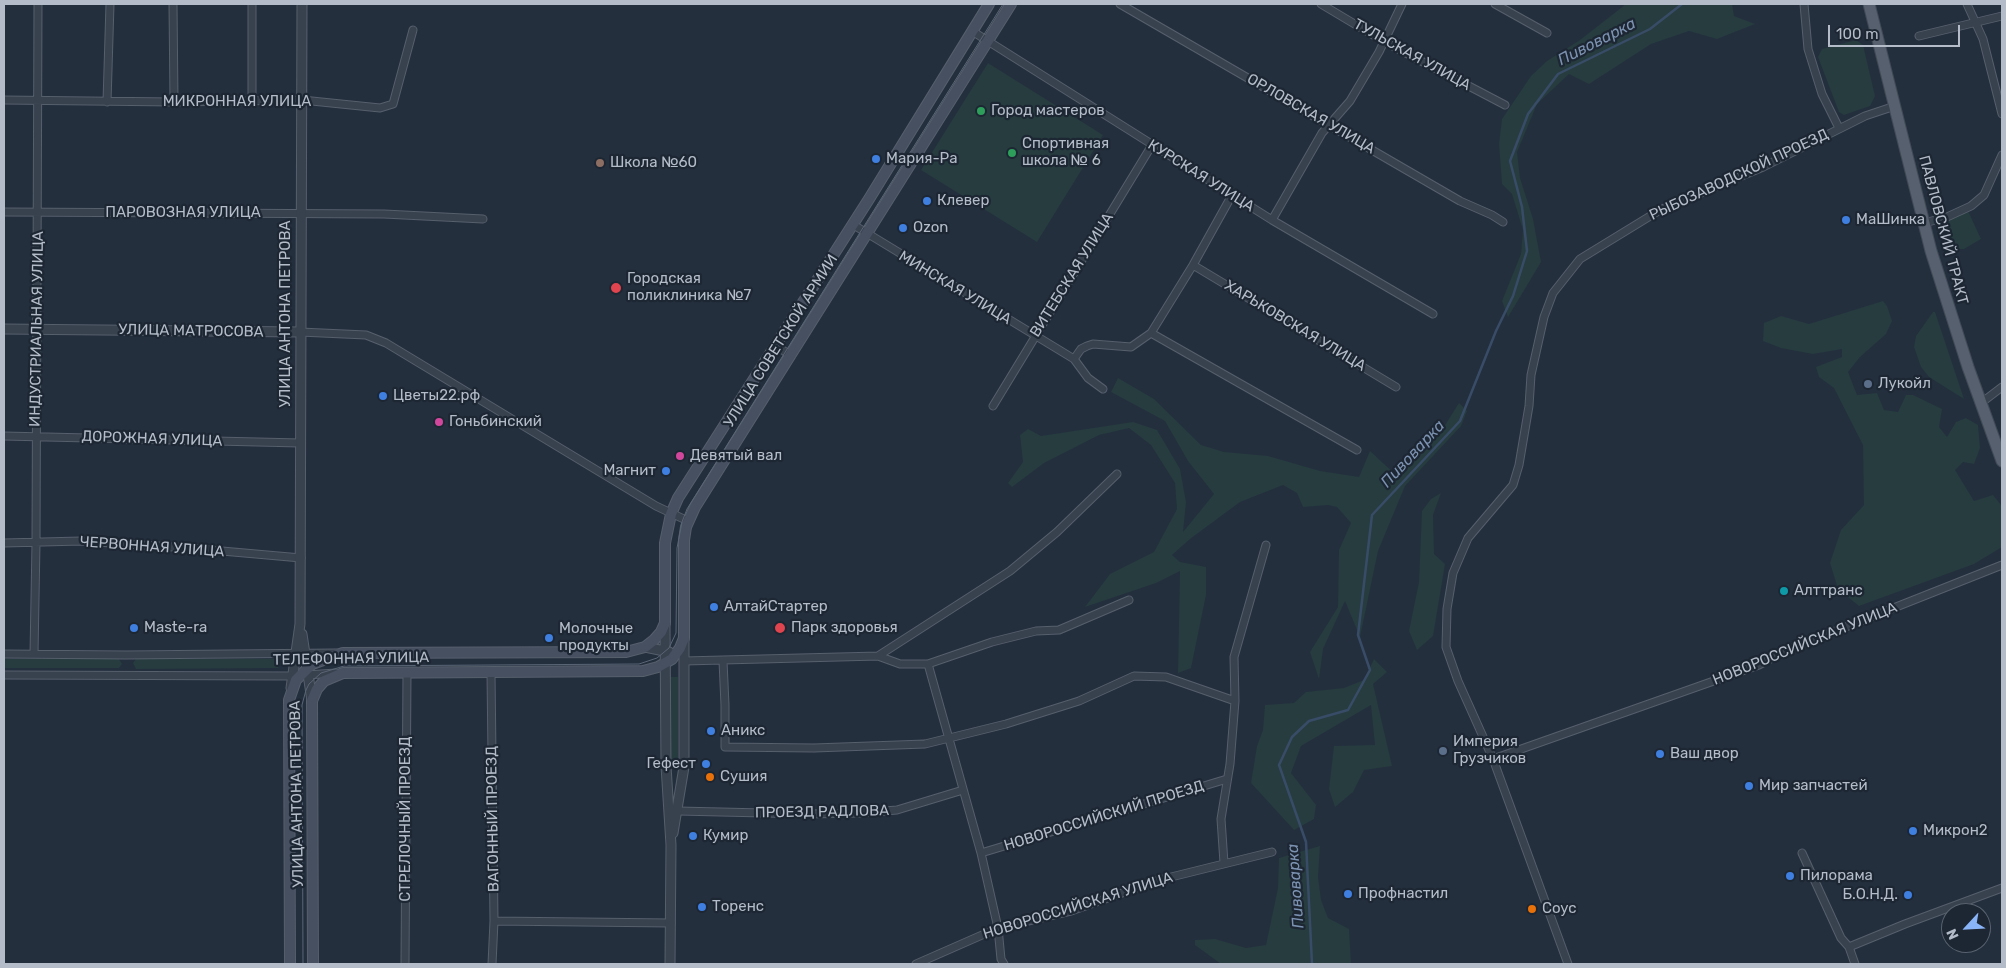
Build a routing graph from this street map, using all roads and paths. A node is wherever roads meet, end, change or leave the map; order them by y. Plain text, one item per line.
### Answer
1 (38, 4) edge
2 (110, 4) edge
3 (173, 4) edge
4 (252, 4) edge
5 (302, 4) edge
6 (989, 4) edge
7 (1011, 4) edge
8 (1120, 4) edge
9 (1321, 4) edge
10 (1402, 4) edge
11 (1495, 4) edge
12 (1804, 4) edge
13 (1869, 4) edge
14 (1967, 4) edge
15 (2002, 16) edge
16 (1977, 23) junction
17 (413, 30) dead end
18 (972, 31) junction
19 (1547, 33) dead end
20 (1919, 36) dead end
21 (988, 41) junction
22 (1383, 41) junction
23 (4, 100) edge
24 (36, 100) junction
25 (252, 100) junction
26 (302, 100) junction
27 (107, 102) junction
28 (174, 102) junction
29 (1505, 105) dead end
30 (1894, 106) junction
31 (2002, 114) edge
32 (1330, 125) junction
33 (1839, 128) junction
34 (1152, 145) junction
35 (2002, 155) edge
36 (1232, 195) junction
37 (4, 212) edge
38 (38, 212) junction
39 (301, 214) junction
40 (483, 219) dead end
41 (1272, 220) junction
42 (1503, 222) dead end
43 (852, 224) junction
44 (1924, 224) junction
45 (867, 234) junction
46 (1194, 265) junction
47 (1433, 314) dead end
48 (4, 329) edge
49 (36, 329) junction
50 (300, 332) junction
51 (1151, 334) junction
52 (1034, 336) junction
53 (775, 345) junction
54 (790, 355) junction
55 (1074, 359) junction
56 (2002, 387) edge
57 (1396, 388) dead end
58 (1104, 389) dead end
59 (1981, 403) junction
60 (993, 406) dead end
61 (4, 436) edge
62 (36, 436) junction
63 (300, 443) junction
64 (1357, 450) dead end
65 (2002, 461) edge
66 (1117, 474) dead end
67 (671, 514) junction
68 (688, 521) junction
69 (4, 543) edge
70 (36, 544) junction
71 (1266, 545) dead end
72 (301, 558) junction
73 (2002, 565) edge
74 (1129, 600) dead end
75 (665, 623) junction
76 (684, 638) joint
77 (645, 647) junction
78 (300, 653) junction
79 (343, 653) junction
80 (4, 654) edge
81 (34, 654) junction
82 (675, 655) junction
83 (878, 656) junction
84 (723, 661) junction
85 (665, 663) junction
86 (928, 664) junction
87 (302, 673) junction
88 (343, 673) junction
89 (407, 673) junction
90 (491, 673) junction
91 (4, 675) edge
92 (312, 701) junction
93 (1235, 701) junction
94 (950, 737) junction
95 (1493, 759) junction
96 (1227, 778) junction
97 (963, 790) junction
98 (678, 811) junction
99 (671, 846) junction
100 (1272, 852) dead end
101 (981, 853) junction
102 (1802, 853) dead end
103 (1224, 863) junction
104 (2002, 888) edge
105 (494, 921) junction
106 (671, 923) junction
107 (998, 928) junction
108 (1849, 947) junction
109 (290, 964) edge
110 (313, 964) edge
111 (405, 964) edge
112 (492, 964) edge
113 (670, 964) edge
114 (916, 964) edge
115 (1004, 964) edge
116 (1568, 964) edge
117 (1855, 964) edge

1 - 24 street, ИНДУСТРИАЛЬНАЯ УЛИЦА
2 - 27 street
3 - 28 street
4 - 25 street
5 - 26 street, УЛИЦА АНТОНА ПЕТРОВА
6 - 18 main road, УЛИЦА СОВЕТСКОЙ АРМИИ
7 - 21 main road, УЛИЦА СОВЕТСКОЙ АРМИИ
8 - 32 street, ОРЛОВСКАЯ УЛИЦА
9 - 22 street, ТУЛЬСКАЯ УЛИЦА
10 - 22 street
11 - 19 street
12 - 33 street, РЫБОЗАВОДСКОЙ ПРОЕЗД
13 - 30 main road, ПАВЛОВСКИЙ ТРАКТ
14 - 16 street
15 - 16 street
16 - 20 street
16 - 31 street
17 - 26 street, МИКРОННАЯ УЛИЦА
18 - 21 street, КУРСКАЯ УЛИЦА
18 - 43 main road, УЛИЦА СОВЕТСКОЙ АРМИИ
21 - 34 street, КУРСКАЯ УЛИЦА
21 - 45 main road, УЛИЦА СОВЕТСКОЙ АРМИИ
22 - 29 street, ТУЛЬСКАЯ УЛИЦА
22 - 32 street
23 - 24 street, МИКРОННАЯ УЛИЦА
24 - 27 street, МИКРОННАЯ УЛИЦА
24 - 38 street, ИНДУСТРИАЛЬНАЯ УЛИЦА
25 - 26 street, МИКРОННАЯ УЛИЦА
25 - 28 street, МИКРОННАЯ УЛИЦА
26 - 39 street, УЛИЦА АНТОНА ПЕТРОВА
27 - 28 street, МИКРОННАЯ УЛИЦА
30 - 33 street, РЫБОЗАВОДСКОЙ ПРОЕЗД
30 - 44 main road, ПАВЛОВСКИЙ ТРАКТ
32 - 41 street
32 - 42 street, ОРЛОВСКАЯ УЛИЦА
33 - 95 street, РЫБОЗАВОДСКОЙ ПРОЕЗД
34 - 36 street, КУРСКАЯ УЛИЦА
34 - 52 street, ВИТЕБСКАЯ УЛИЦА
35 - 44 street
36 - 41 street, КУРСКАЯ УЛИЦА
36 - 46 street
37 - 38 street, ПАРОВОЗНАЯ УЛИЦА
38 - 39 street, ПАРОВОЗНАЯ УЛИЦА
38 - 49 street, ИНДУСТРИАЛЬНАЯ УЛИЦА
39 - 40 street, ПАРОВОЗНАЯ УЛИЦА
39 - 50 street, УЛИЦА АНТОНА ПЕТРОВА
41 - 47 street, КУРСКАЯ УЛИЦА
43 - 45 street, МИНСКАЯ УЛИЦА
43 - 53 main road, УЛИЦА СОВЕТСКОЙ АРМИИ
44 - 59 main road, ПАВЛОВСКИЙ ТРАКТ
45 - 52 street, МИНСКАЯ УЛИЦА
45 - 54 main road, УЛИЦА СОВЕТСКОЙ АРМИИ
46 - 51 street
46 - 57 street, ХАРЬКОВСКАЯ УЛИЦА
48 - 49 street, УЛИЦА МАТРОСОВА
49 - 50 street, УЛИЦА МАТРОСОВА
49 - 62 street, ИНДУСТРИАЛЬНАЯ УЛИЦА
50 - 63 street, УЛИЦА АНТОНА ПЕТРОВА
50 - 67 street, УЛИЦА МАТРОСОВА
51 - 55 street
51 - 64 street
52 - 55 street, МИНСКАЯ УЛИЦА
52 - 60 street, ВИТЕБСКАЯ УЛИЦА
53 - 54 street
53 - 67 main road, УЛИЦА СОВЕТСКОЙ АРМИИ
54 - 68 main road, УЛИЦА СОВЕТСКОЙ АРМИИ
55 - 58 street, МИНСКАЯ УЛИЦА
56 - 59 street
59 - 65 main road, ПАВЛОВСКИЙ ТРАКТ
61 - 62 street, ДОРОЖНАЯ УЛИЦА
62 - 63 street, ДОРОЖНАЯ УЛИЦА
62 - 70 street, ИНДУСТРИАЛЬНАЯ УЛИЦА
63 - 72 street, УЛИЦА АНТОНА ПЕТРОВА
66 - 83 street
67 - 68 street, УЛИЦА МАТРОСОВА
67 - 75 main road, УЛИЦА СОВЕТСКОЙ АРМИИ
68 - 76 main road, УЛИЦА СОВЕТСКОЙ АРМИИ
69 - 70 street, ЧЕРВОННАЯ УЛИЦА
70 - 72 street, ЧЕРВОННАЯ УЛИЦА
70 - 81 street, ИНДУСТРИАЛЬНАЯ УЛИЦА
71 - 93 street, НОВОРОССИЙСКИЙ ПРОЕЗД
72 - 78 street, УЛИЦА АНТОНА ПЕТРОВА
73 - 95 street, НОВОРОССИЙСКАЯ УЛИЦА
74 - 86 street
75 - 77 main road
75 - 82 street, УЛИЦА СОВЕТСКОЙ АРМИИ
76 - 82 main road, ТЕЛЕФОННАЯ УЛИЦА
77 - 79 main road, ТЕЛЕФОННАЯ УЛИЦА
77 - 82 street
78 - 79 street, ТЕЛЕФОННАЯ УЛИЦА
78 - 81 street, ТЕЛЕФОННАЯ УЛИЦА
78 - 87 street, УЛИЦА АНТОНА ПЕТРОВА
78 - 87 street, УЛИЦА АНТОНА ПЕТРОВА
79 - 87 main road
80 - 81 street, ТЕЛЕФОННАЯ УЛИЦА
82 - 84 street
82 - 85 main road, ТЕЛЕФОННАЯ УЛИЦА
82 - 98 street, УЛИЦА СОВЕТСКОЙ АРМИИ
83 - 84 street
83 - 86 street
84 - 94 street
85 - 90 main road, ТЕЛЕФОННАЯ УЛИЦА
85 - 99 street, УЛИЦА СОВЕТСКОЙ АРМИИ
86 - 94 street
87 - 88 street, ТЕЛЕФОННАЯ УЛИЦА
87 - 91 street, ТЕЛЕФОННАЯ УЛИЦА
87 - 92 street, УЛИЦА АНТОНА ПЕТРОВА
87 - 109 main road, УЛИЦА АНТОНА ПЕТРОВА
88 - 89 main road, ТЕЛЕФОННАЯ УЛИЦА
88 - 92 main road
89 - 90 main road, ТЕЛЕФОННАЯ УЛИЦА
89 - 111 street, СТРЕЛОЧНЫЙ ПРОЕЗД
90 - 105 street, ВАГОННЫЙ ПРОЕЗД
92 - 110 main road, УЛИЦА АНТОНА ПЕТРОВА
93 - 94 street
93 - 96 street, НОВОРОССИЙСКИЙ ПРОЕЗД
94 - 97 street
95 - 116 street, РЫБОЗАВОДСКОЙ ПРОЕЗД
96 - 101 street, НОВОРОССИЙСКИЙ ПРОЕЗД
96 - 103 street, НОВОРОССИЙСКИЙ ПРОЕЗД
97 - 98 street, ПРОЕЗД РАДЛОВА
97 - 101 street
98 - 99 street, УЛИЦА СОВЕТСКОЙ АРМИИ
99 - 106 street, УЛИЦА СОВЕТСКОЙ АРМИИ
100 - 103 street, НОВОРОССИЙСКАЯ УЛИЦА
101 - 107 street
102 - 108 street
103 - 107 street, НОВОРОССИЙСКАЯ УЛИЦА
104 - 108 street
105 - 106 street
105 - 112 street, ВАГОННЫЙ ПРОЕЗД
106 - 113 street, УЛИЦА СОВЕТСКОЙ АРМИИ
107 - 114 street, НОВОРОССИЙСКАЯ УЛИЦА
107 - 115 street
108 - 117 street

